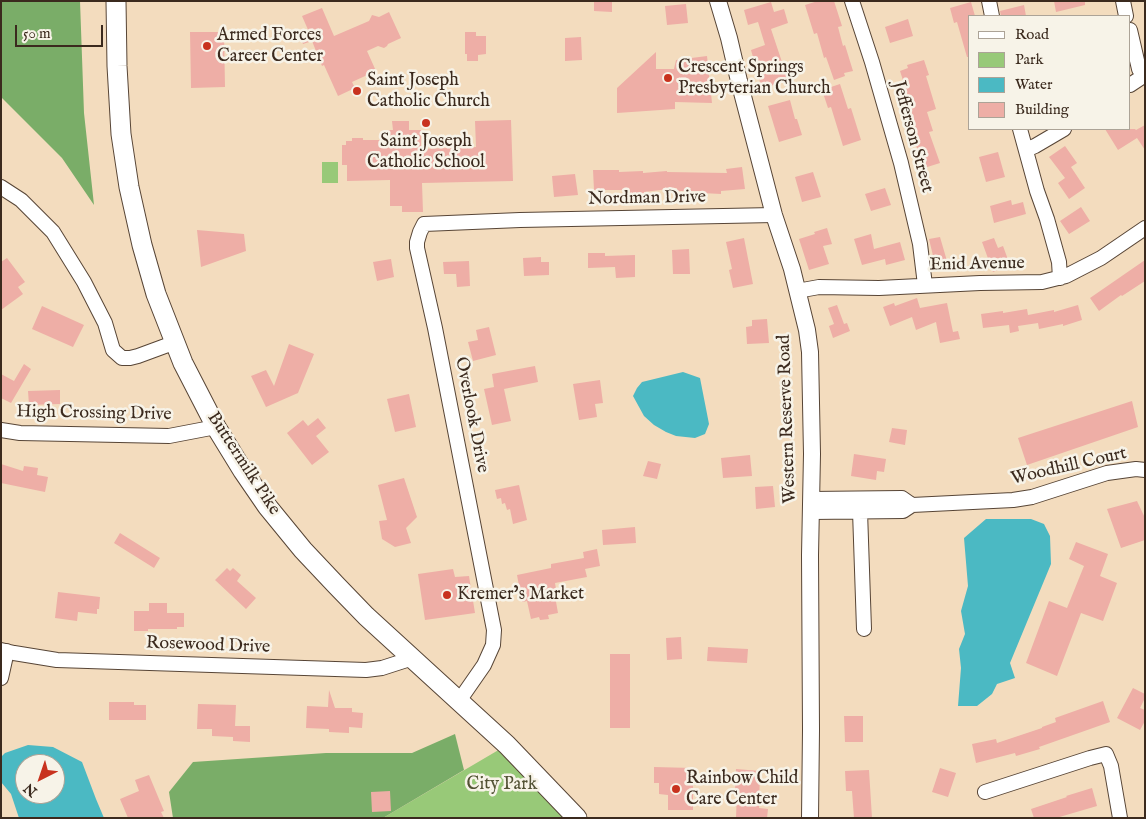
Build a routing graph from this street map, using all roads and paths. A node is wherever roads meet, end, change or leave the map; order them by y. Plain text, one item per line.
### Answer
1 (116, 1) edge
2 (718, 1) edge
3 (852, 1) edge
4 (989, 1) edge
5 (1123, 1) edge
6 (992, 15) edge
7 (1126, 15) edge
8 (1131, 34) edge
9 (1144, 76) edge
10 (1131, 84) edge
11 (1020, 130) edge
12 (1062, 130) edge
13 (1026, 150) junction
14 (1, 187) edge
15 (774, 215) junction
16 (520, 220) joint
17 (1145, 228) edge
18 (1060, 278) junction
19 (925, 285) junction
20 (797, 291) junction
21 (176, 342) junction
22 (216, 427) junction
23 (1, 430) edge
24 (1145, 470) edge
25 (811, 505) junction
26 (912, 505) junction
27 (860, 511) junction
28 (864, 629) dead end
29 (4, 650) edge
30 (413, 658) junction
31 (1, 678) edge
32 (459, 701) junction
33 (985, 792) dead end
34 (576, 818) edge
35 (810, 818) edge
36 (1120, 818) edge

1 - 21 main road, Buttermilk Pike
2 - 15 street, Western Reserve Road
3 - 19 street, Jefferson Street
4 - 6 street
5 - 7 street
8 - 9 street
9 - 10 street
11 - 13 street
12 - 13 street
13 - 18 street
14 - 21 street
15 - 16 street, Nordman Drive
15 - 20 street, Western Reserve Road
16 - 32 street, Overlook Drive
17 - 18 street, Enid Avenue
18 - 19 street, Enid Avenue
19 - 20 street, Enid Avenue
20 - 25 street, Western Reserve Road
21 - 22 main road, Buttermilk Pike
22 - 23 street, High Crossing Drive
22 - 30 main road, Buttermilk Pike
24 - 26 street, Woodhill Court
25 - 26 street, Woodhill Court
25 - 27 street, Woodhill Court
25 - 35 street, Western Reserve Road
26 - 27 street, Woodhill Court
27 - 28 street
29 - 30 street, Rosewood Drive
29 - 31 street
30 - 32 main road, Buttermilk Pike
32 - 34 main road, Buttermilk Pike
33 - 36 street

